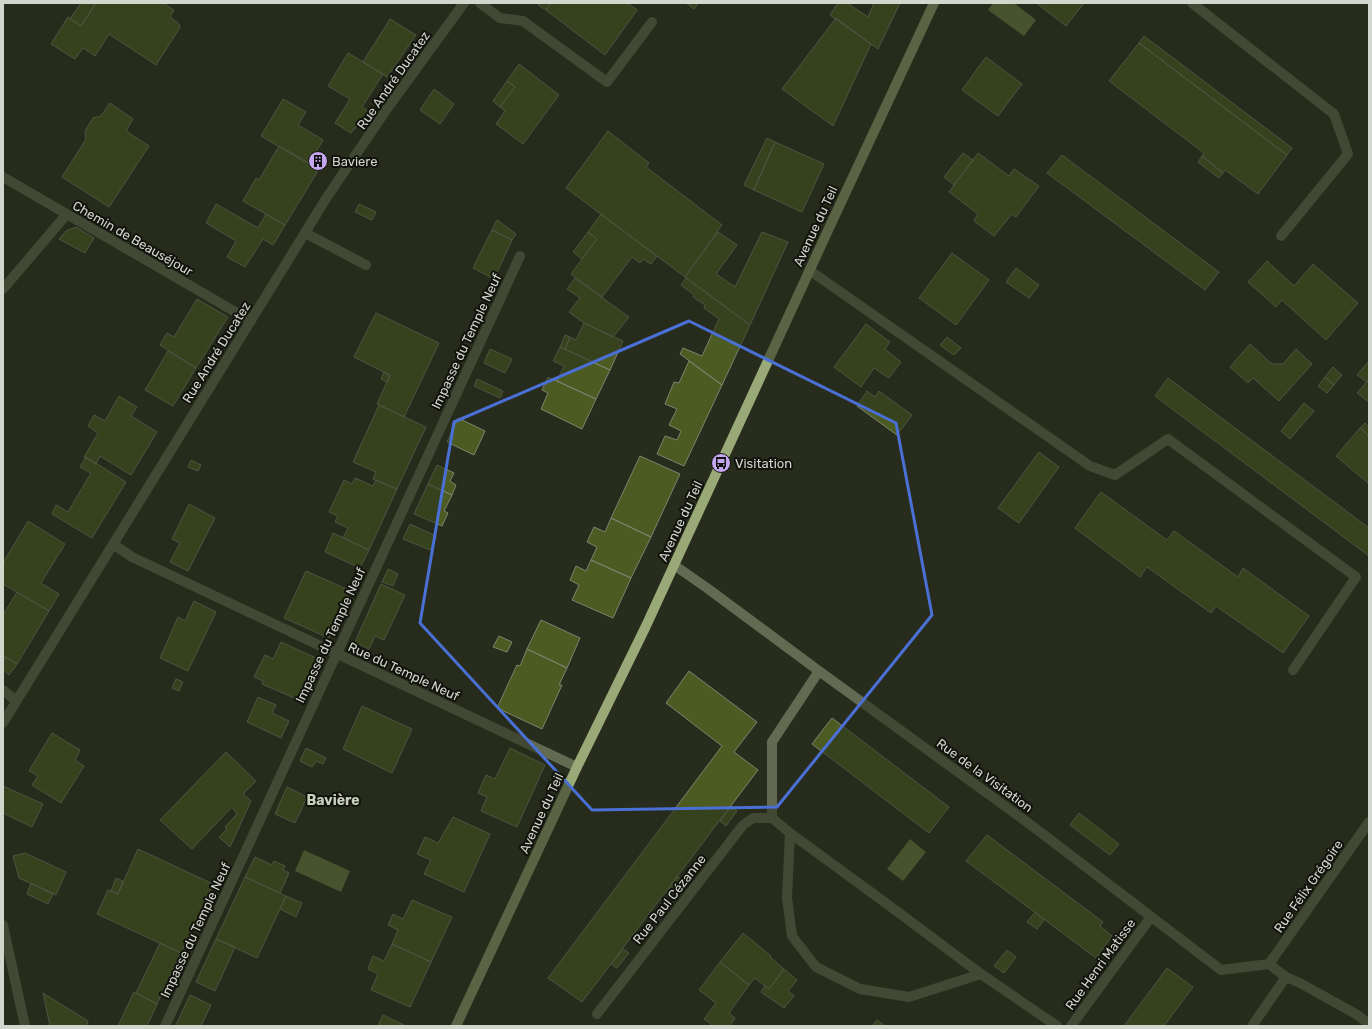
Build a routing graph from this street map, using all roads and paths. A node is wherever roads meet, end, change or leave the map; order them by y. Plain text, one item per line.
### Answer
1 (464, 3) edge
2 (480, 3) edge
3 (934, 3) edge
4 (1192, 3) edge
5 (652, 22) dead end
6 (3, 177) edge
7 (66, 215) junction
8 (305, 233) junction
9 (1281, 236) dead end
10 (520, 256) dead end
11 (366, 265) dead end
12 (809, 270) junction
13 (3, 290) edge
14 (251, 320) junction
15 (113, 544) junction
16 (674, 565) junction
17 (336, 653) junction
18 (1293, 670) dead end
19 (819, 671) junction
20 (3, 690) edge
21 (16, 701) junction
22 (3, 723) edge
23 (577, 767) junction
24 (772, 818) junction
25 (1369, 822) edge
26 (790, 833) junction
27 (1151, 917) junction
28 (3, 925) edge
29 (1269, 964) junction
30 (980, 974) junction
31 (1286, 977) junction
32 (597, 1014) dead end
33 (1369, 1024) edge
34 (25, 1026) edge
35 (165, 1026) edge
36 (456, 1026) edge
37 (1057, 1026) edge
38 (1071, 1026) edge
39 (1252, 1026) edge

1 - 8 street, Rue André Ducatez
2 - 5 street
3 - 12 main road, Avenue du Teil
4 - 9 street
6 - 7 street, Chemin de Beauséjour
7 - 13 street
7 - 14 street, Chemin de Beauséjour
8 - 11 street
8 - 14 street, Rue André Ducatez
10 - 17 street, Impasse du Temple Neuf
12 - 16 main road, Avenue du Teil
12 - 18 street
14 - 15 street, Rue André Ducatez
15 - 17 street, Rue du Temple Neuf
15 - 21 street, Rue André Ducatez
16 - 19 street, Rue de la Visitation
16 - 23 main road, Avenue du Teil
17 - 23 street, Rue du Temple Neuf
17 - 35 street, Impasse du Temple Neuf
19 - 24 street
19 - 27 street, Rue de la Visitation
20 - 21 street
21 - 22 street, Rue André Ducatez
23 - 36 main road, Avenue du Teil
24 - 26 street
24 - 32 street, Rue Paul Cézanne
25 - 29 street, Rue Félix Grégoire
26 - 30 street
26 - 30 street
27 - 29 street, Rue de la Visitation
27 - 38 street, Rue Henri Matisse
28 - 34 street
29 - 31 street
30 - 37 street
31 - 33 street
31 - 39 street

